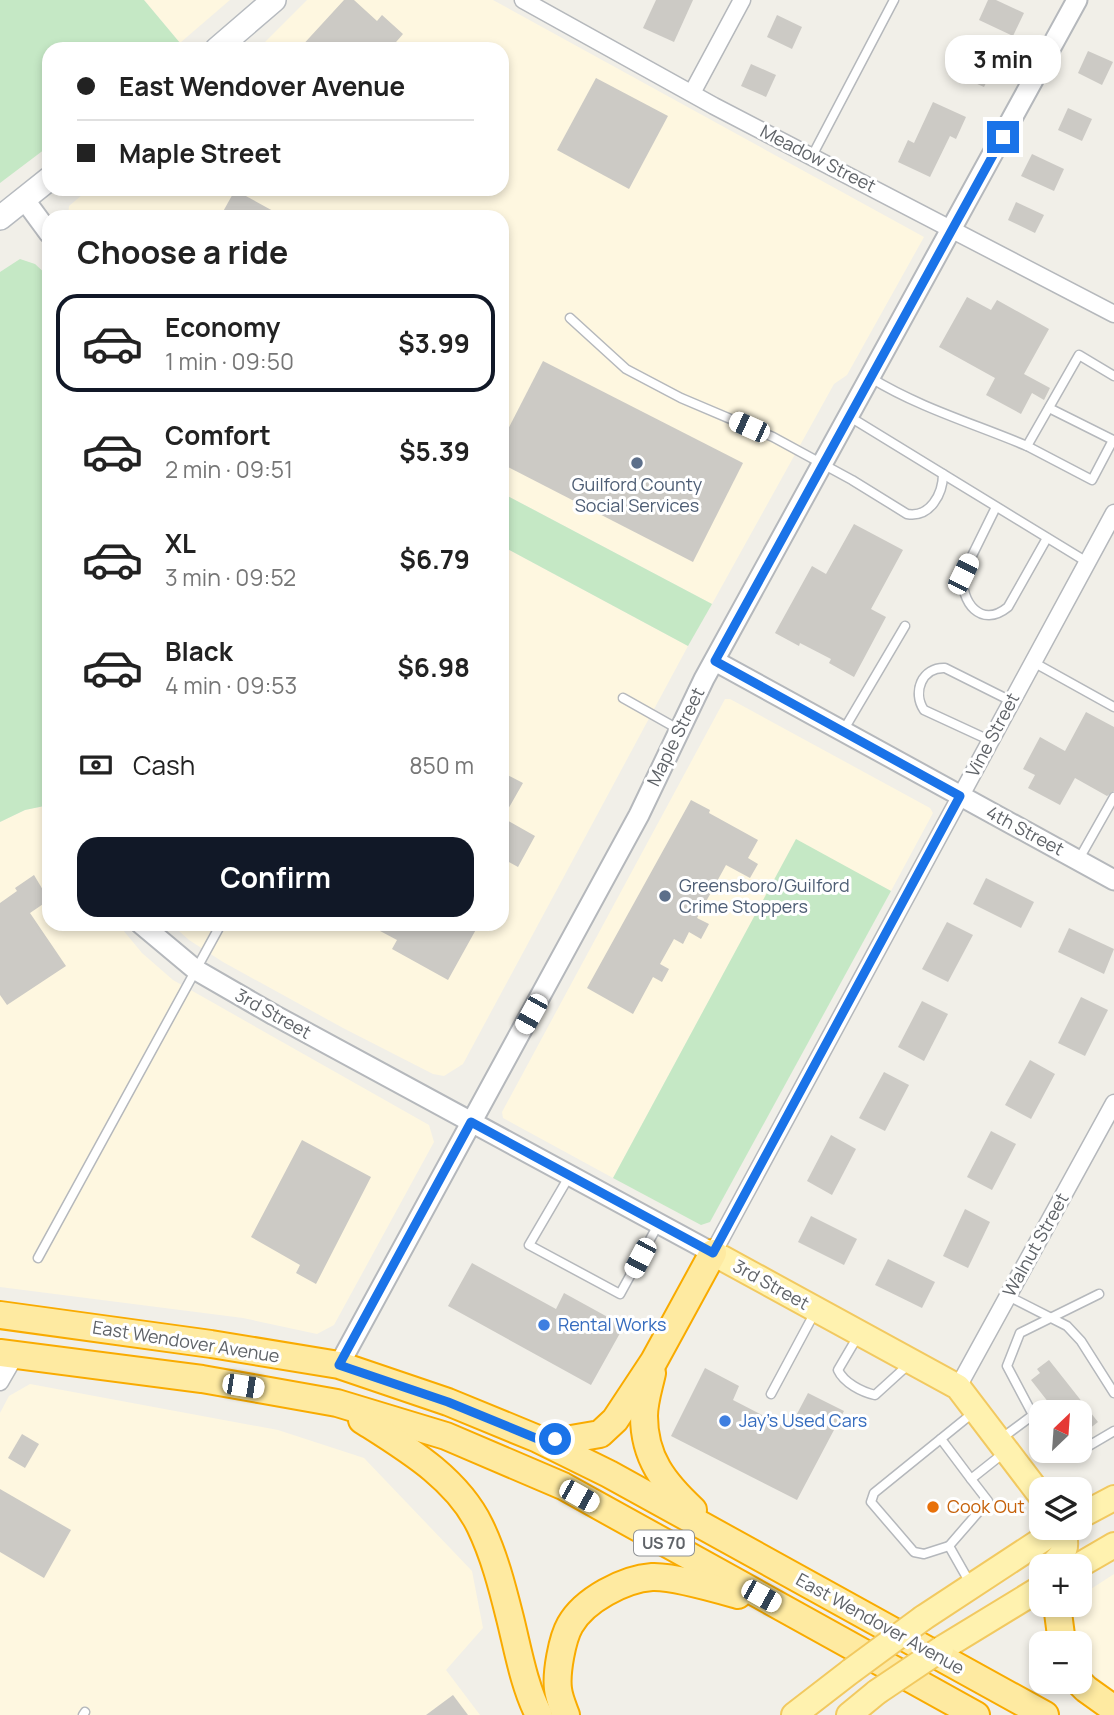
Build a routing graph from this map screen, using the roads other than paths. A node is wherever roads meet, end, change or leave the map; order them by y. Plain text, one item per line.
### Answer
1 (274, 0) edge
2 (523, 0) edge
3 (742, 0) edge
4 (894, 0) edge
5 (1077, 0) edge
6 (225, 42) edge
7 (692, 93) junction
8 (812, 156) junction
9 (42, 185) edge
10 (24, 199) junction
11 (0, 218) edge
12 (42, 223) edge
13 (953, 229) junction
14 (1114, 314) edge
15 (570, 318) dead end
16 (1114, 376) edge
17 (870, 377) junction
18 (1049, 408) junction
19 (849, 416) junction
20 (1027, 446) junction
21 (822, 466) junction
22 (943, 474) junction
23 (996, 507) junction
24 (1114, 513) edge
25 (1047, 538) junction
26 (1087, 562) junction
27 (905, 626) dead end
28 (715, 661) junction
29 (1032, 662) junction
30 (623, 698) dead end
31 (1011, 701) junction
32 (1114, 707) edge
33 (680, 730) junction
34 (843, 732) junction
35 (989, 740) junction
36 (960, 796) junction
37 (1114, 797) edge
38 (1078, 860) junction
39 (1114, 880) edge
40 (149, 931) edge
41 (217, 931) edge
42 (196, 970) junction
43 (1114, 1103) edge
44 (471, 1122) junction
45 (570, 1175) junction
46 (659, 1224) junction
47 (713, 1253) junction
48 (38, 1258) dead end
49 (1099, 1294) dead end
50 (1008, 1296) junction
51 (817, 1310) junction
52 (0, 1315) edge
53 (1049, 1318) junction
54 (860, 1334) junction
55 (8, 1354) edge
56 (654, 1361) junction
57 (912, 1361) junction
58 (339, 1365) junction
59 (0, 1382) edge
60 (958, 1387) junction
61 (264, 1390) junction
62 (1114, 1393) edge
63 (771, 1394) dead end
64 (337, 1403) junction
65 (1029, 1407) edge
66 (976, 1410) junction
67 (1029, 1419) edge
68 (1114, 1431) edge
69 (538, 1439) junction
70 (941, 1439) junction
71 (1092, 1444) edge
72 (1003, 1445) junction
73 (971, 1479) junction
74 (1029, 1480) edge
75 (1114, 1498) edge
76 (1092, 1510) edge
77 (716, 1534) junction
78 (1043, 1540) edge
79 (1114, 1545) edge
80 (949, 1546) junction
81 (1092, 1558) edge
82 (972, 1586) junction
83 (1029, 1589) edge
84 (1029, 1595) edge
85 (1016, 1603) junction
86 (784, 1609) junction
87 (1092, 1693) edge
88 (1114, 1709) edge
89 (539, 1715) edge
90 (566, 1715) edge
91 (794, 1715) edge
92 (849, 1715) edge
93 (976, 1715) edge
94 (1045, 1715) edge

1 - 6 main road
2 - 7 street, Meadow Street
3 - 7 street
4 - 8 lane
5 - 13 street, Maple Street
7 - 8 street, Meadow Street
8 - 13 street, Meadow Street
9 - 10 main road
10 - 11 main road
10 - 12 street
13 - 14 street, Meadow Street
13 - 17 street, Maple Street
15 - 21 lane
16 - 18 lane
17 - 19 street, Maple Street
17 - 20 lane
18 - 20 lane
18 - 20 lane
19 - 21 street, Maple Street
19 - 22 lane
21 - 22 lane
21 - 28 street, Maple Street
22 - 23 lane
23 - 25 lane
23 - 25 lane
24 - 26 street, Vine Street
25 - 26 lane
26 - 29 street, Vine Street
27 - 34 lane
28 - 33 street, Maple Street
28 - 34 street, 4th Street
29 - 31 street, Vine Street
29 - 32 lane
30 - 33 lane
31 - 35 street, Vine Street
31 - 35 lane
33 - 44 street, Maple Street
34 - 36 street, 4th Street
35 - 36 street, Vine Street
36 - 38 street, 4th Street
36 - 47 street, Vine Street
37 - 38 lane
38 - 39 street, 4th Street
40 - 42 street, 3rd Street
41 - 42 lane
42 - 44 street, 3rd Street
42 - 48 lane
43 - 50 street, Walnut Street
44 - 45 street, 3rd Street
44 - 58 street, Maple Street
45 - 46 street, 3rd Street
45 - 46 lane
46 - 47 street, 3rd Street
47 - 51 main road, 3rd Street
47 - 56 highway
49 - 53 lane
50 - 53 lane
50 - 60 street, Walnut Street
51 - 54 main road, 3rd Street
51 - 63 lane
52 - 58 highway, East Wendover Avenue / US 70
53 - 62 lane
53 - 65 lane
54 - 57 main road, 3rd Street
54 - 57 lane
55 - 59 street
55 - 61 highway, East Wendover Avenue / US 70
56 - 69 highway
56 - 77 highway
57 - 60 main road, 3rd Street
58 - 61 highway
58 - 69 highway, East Wendover Avenue / US 70
60 - 66 main road, 3rd Street
61 - 64 highway, East Wendover Avenue / US 70
64 - 86 highway, East Wendover Avenue / US 70
64 - 89 highway
66 - 70 lane
66 - 72 main road, 3rd Street
67 - 72 lane
68 - 71 lane
69 - 77 highway, East Wendover Avenue / US 70
70 - 73 lane
70 - 80 lane
72 - 73 lane
72 - 74 main road, 3rd Street
73 - 80 lane
75 - 76 main road
77 - 94 highway, East Wendover Avenue / US 70
78 - 82 main road
79 - 81 main road
80 - 82 lane
82 - 91 main road, bridge
83 - 85 main road
84 - 85 main road
85 - 92 main road, bridge
86 - 90 highway
86 - 93 highway, East Wendover Avenue / US 70
87 - 88 highway

